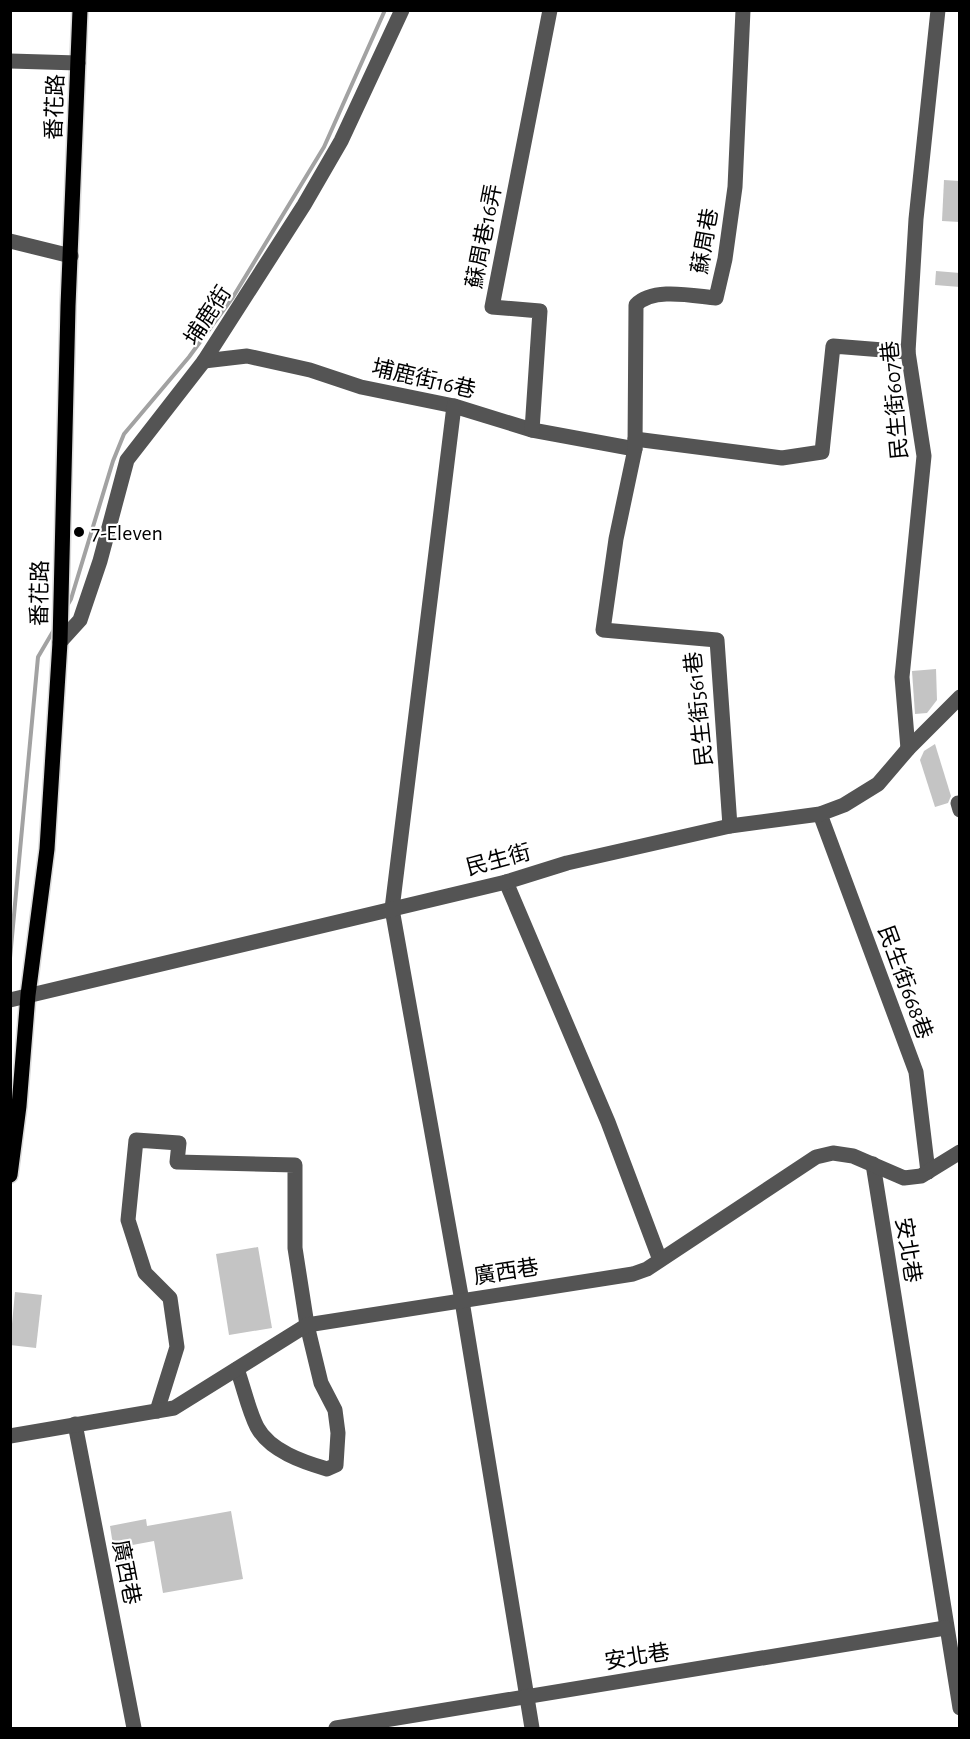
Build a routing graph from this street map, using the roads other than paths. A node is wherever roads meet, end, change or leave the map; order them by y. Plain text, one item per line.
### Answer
1 (80, 10) edge
2 (402, 10) edge
3 (550, 10) edge
4 (743, 10) edge
5 (939, 10) edge
6 (10, 62) edge
7 (78, 63) junction
8 (10, 241) edge
9 (71, 256) junction
10 (908, 352) junction
11 (204, 362) junction
12 (454, 406) junction
13 (532, 430) junction
14 (635, 444) junction
15 (60, 642) junction
16 (959, 701) edge
17 (908, 749) junction
18 (960, 803) edge
19 (960, 810) edge
20 (820, 814) junction
21 (730, 826) junction
22 (506, 882) junction
23 (392, 909) junction
24 (28, 995) junction
25 (10, 1000) edge
26 (960, 1152) edge
27 (873, 1164) junction
28 (928, 1172) junction
29 (10, 1175) edge
30 (660, 1260) junction
31 (462, 1301) junction
32 (307, 1325) junction
33 (237, 1369) junction
34 (157, 1411) junction
35 (75, 1424) junction
36 (10, 1436) edge
37 (945, 1628) junction
38 (526, 1697) junction
39 (959, 1701) edge
40 (134, 1728) edge
41 (336, 1728) edge
42 (532, 1728) edge

1 - 7 main road, 番花路
2 - 11 street, 埔鹿街
3 - 13 street, 蘇周巷16弄
4 - 14 street, 蘇周巷
5 - 10 street, 民生街607巷
6 - 7 street
7 - 9 main road, 番花路
8 - 9 street
9 - 15 main road, 番花路
10 - 14 street, 埔鹿街16巷
10 - 17 street, 民生街607巷
11 - 12 street, 埔鹿街16巷
11 - 15 street, 埔鹿街
12 - 13 street, 埔鹿街16巷
12 - 23 street
13 - 14 street, 埔鹿街16巷
14 - 21 street, 民生街561巷
15 - 24 main road, 番花路
16 - 17 street, 民生街
17 - 20 street, 民生街
18 - 19 street
20 - 21 street, 民生街
20 - 28 street, 民生街668巷
21 - 22 street, 民生街
22 - 23 street, 民生街
22 - 30 street
23 - 24 street, 民生街
23 - 31 street
24 - 25 street, 民生街
24 - 29 main road, 番花路
26 - 28 street
27 - 28 street, 廣西巷
27 - 30 street, 廣西巷
27 - 37 street, 安北巷
30 - 31 street, 廣西巷
31 - 32 street, 廣西巷
31 - 38 street
32 - 33 street, 廣西巷
32 - 33 street
32 - 34 street
33 - 34 street, 廣西巷
34 - 35 street, 廣西巷
35 - 36 street, 廣西巷
35 - 40 street, 廣西巷
37 - 38 street, 安北巷
37 - 39 street, 安北巷
38 - 41 street, 安北巷
38 - 42 street

